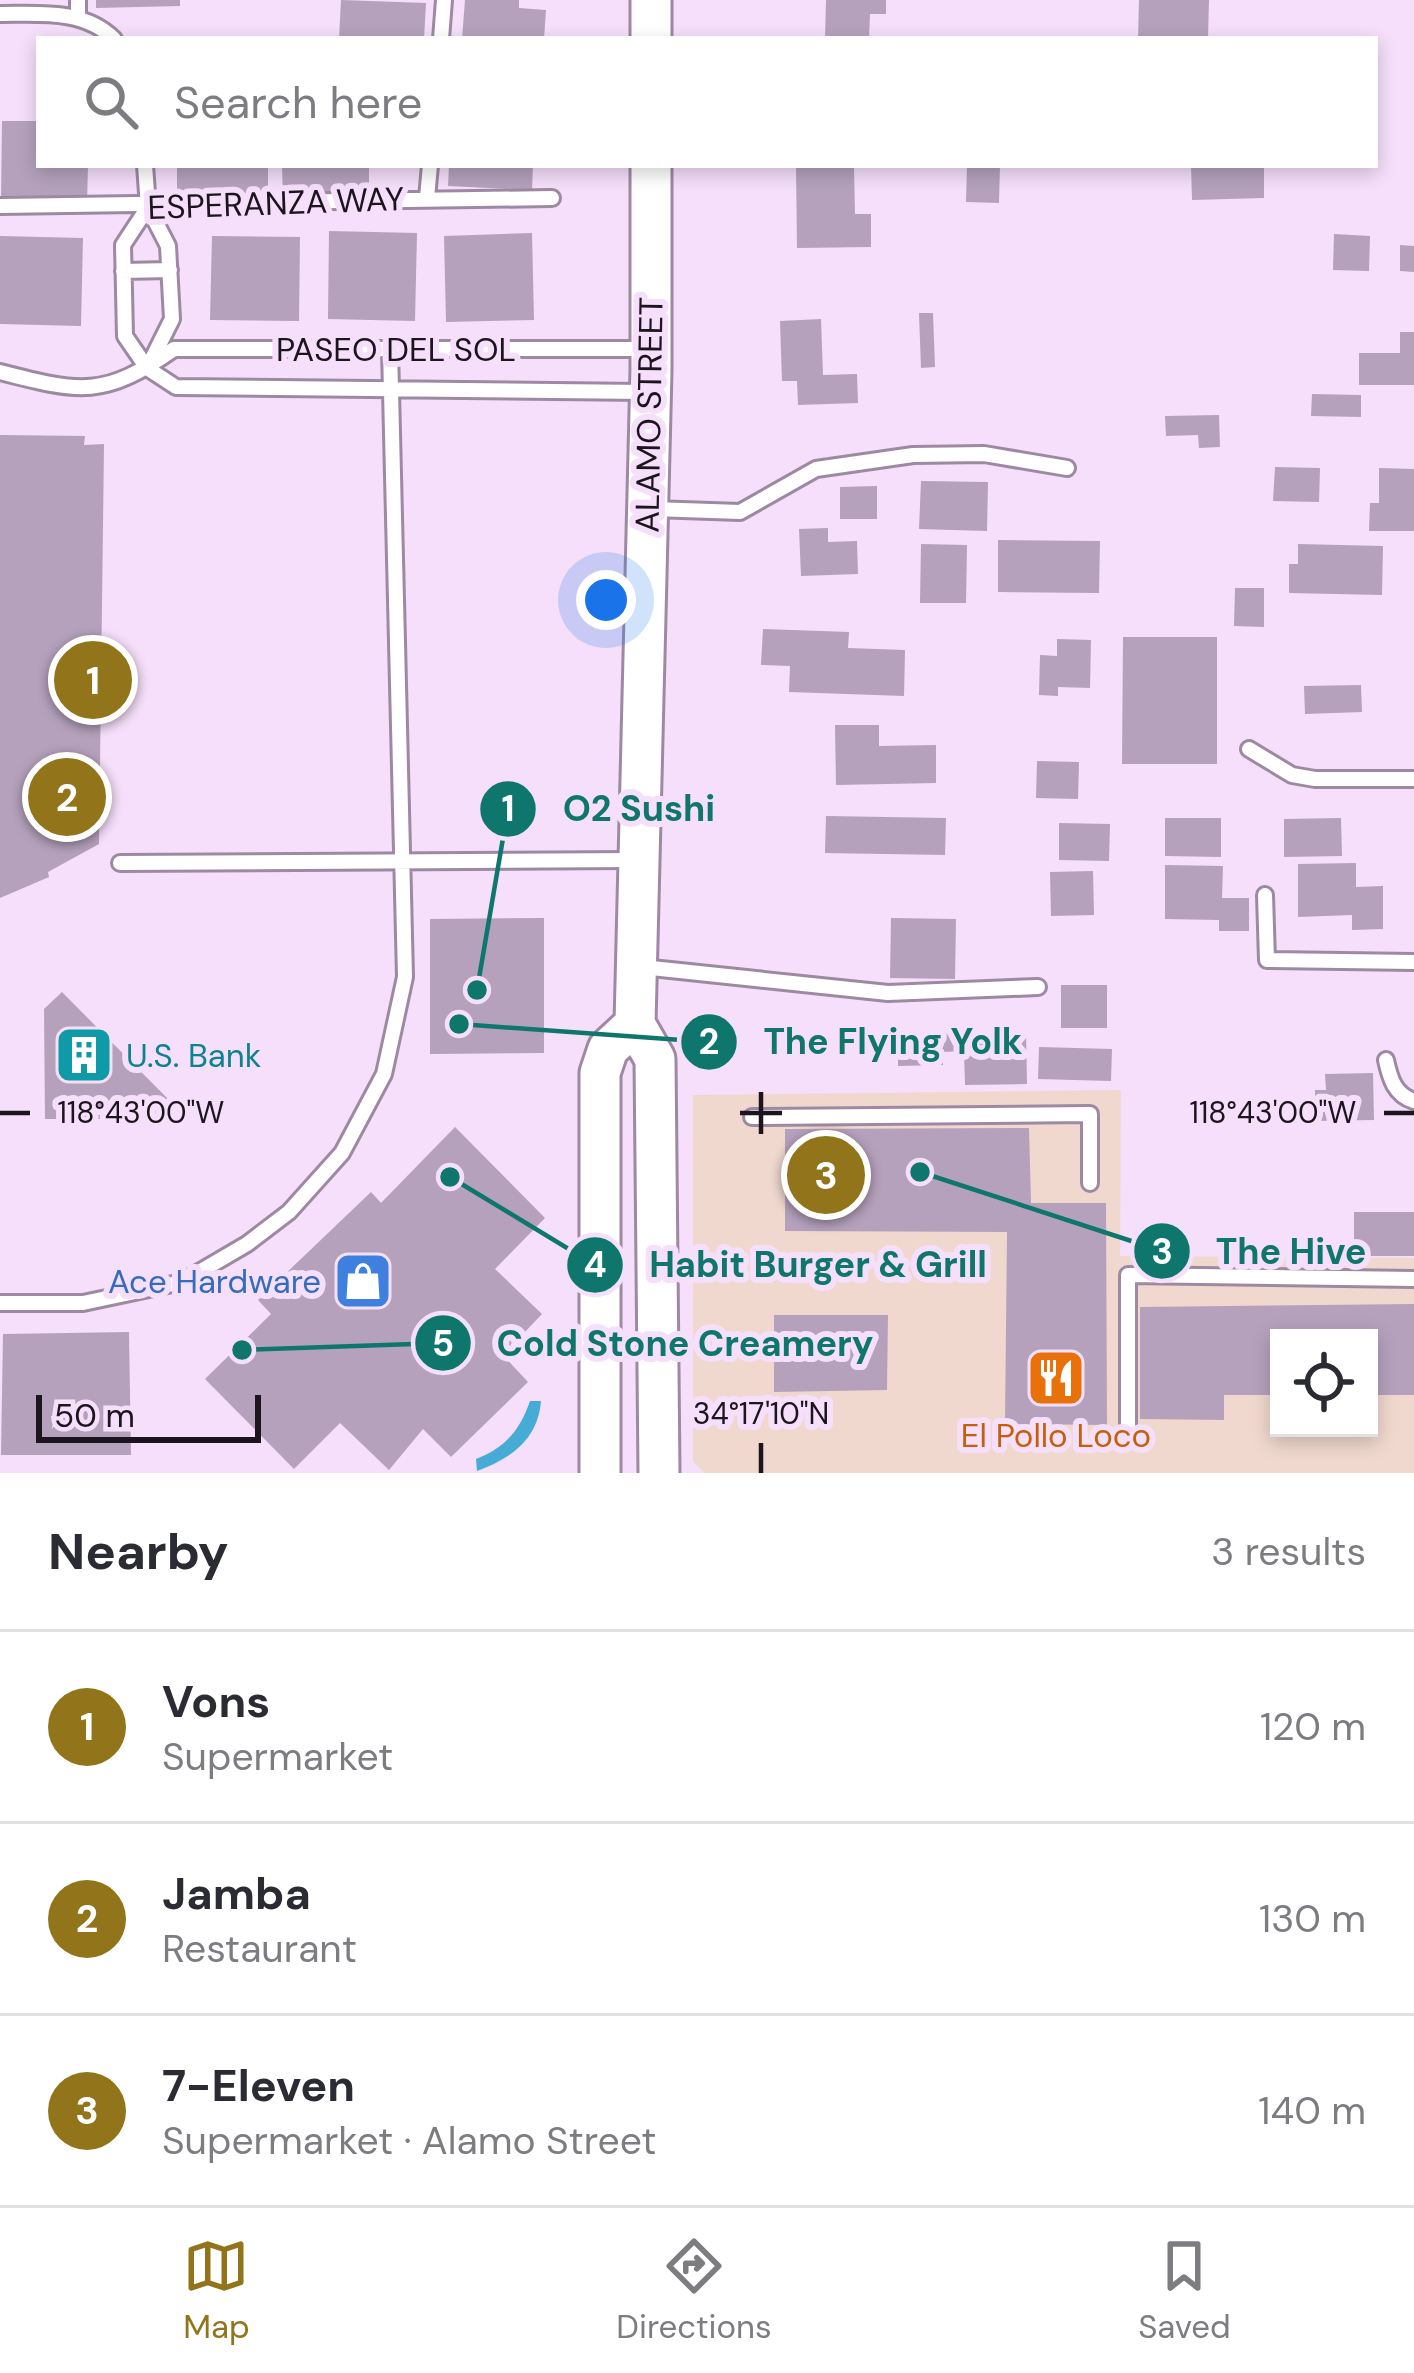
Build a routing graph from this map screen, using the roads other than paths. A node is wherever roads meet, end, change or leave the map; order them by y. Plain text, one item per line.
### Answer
1 (78, 0) edge
2 (444, 0) edge
3 (651, 0) edge
4 (0, 14) edge
5 (78, 18) junction
6 (109, 36) edge
7 (441, 36) edge
8 (651, 36) edge
9 (145, 168) edge
10 (430, 168) edge
11 (651, 168) edge
12 (427, 198) junction
13 (552, 198) dead end
14 (0, 206) edge
15 (148, 207) junction
16 (170, 270) junction
17 (123, 271) junction
18 (390, 349) junction
19 (651, 350) junction
20 (147, 368) junction
21 (0, 372) edge
22 (390, 387) junction
23 (650, 392) junction
24 (1066, 468) dead end
25 (648, 508) junction
26 (1249, 749) dead end
27 (1414, 778) edge
28 (639, 860) junction
29 (402, 861) junction
30 (120, 863) dead end
31 (1265, 895) dead end
32 (1414, 962) edge
33 (637, 967) junction
34 (1038, 987) dead end
35 (635, 1024) junction
36 (1386, 1060) dead end
37 (1414, 1101) edge
38 (752, 1117) dead end
39 (1090, 1183) dead end
40 (1414, 1279) edge
41 (0, 1304) edge
42 (1128, 1440) dead end
43 (600, 1473) edge
44 (659, 1473) edge

1 - 5 lane
2 - 7 lane
3 - 8 main road
4 - 5 lane
5 - 6 lane
9 - 15 lane
10 - 12 lane
11 - 19 main road, ALAMO STREET
12 - 13 lane, ESPERANZA WAY
12 - 15 lane, ESPERANZA WAY
14 - 15 lane, ESPERANZA WAY
15 - 16 lane
15 - 17 lane
16 - 17 lane
16 - 20 lane
17 - 20 lane
18 - 19 lane, PASEO DEL SOL
18 - 20 lane, PASEO DEL SOL
18 - 22 lane
19 - 23 main road, ALAMO STREET
20 - 21 lane
20 - 22 lane, PASEO DEL SOL
22 - 23 lane, PASEO DEL SOL
22 - 29 lane
23 - 25 main road, ALAMO STREET
24 - 25 lane
25 - 28 main road, ALAMO STREET
26 - 27 lane
28 - 29 lane
28 - 33 main road, ALAMO STREET
29 - 30 lane
29 - 41 lane
31 - 32 lane
33 - 34 lane
33 - 35 main road, ALAMO STREET
35 - 43 main road
35 - 44 main road, ALAMO STREET
36 - 37 lane
38 - 39 lane
40 - 42 lane

